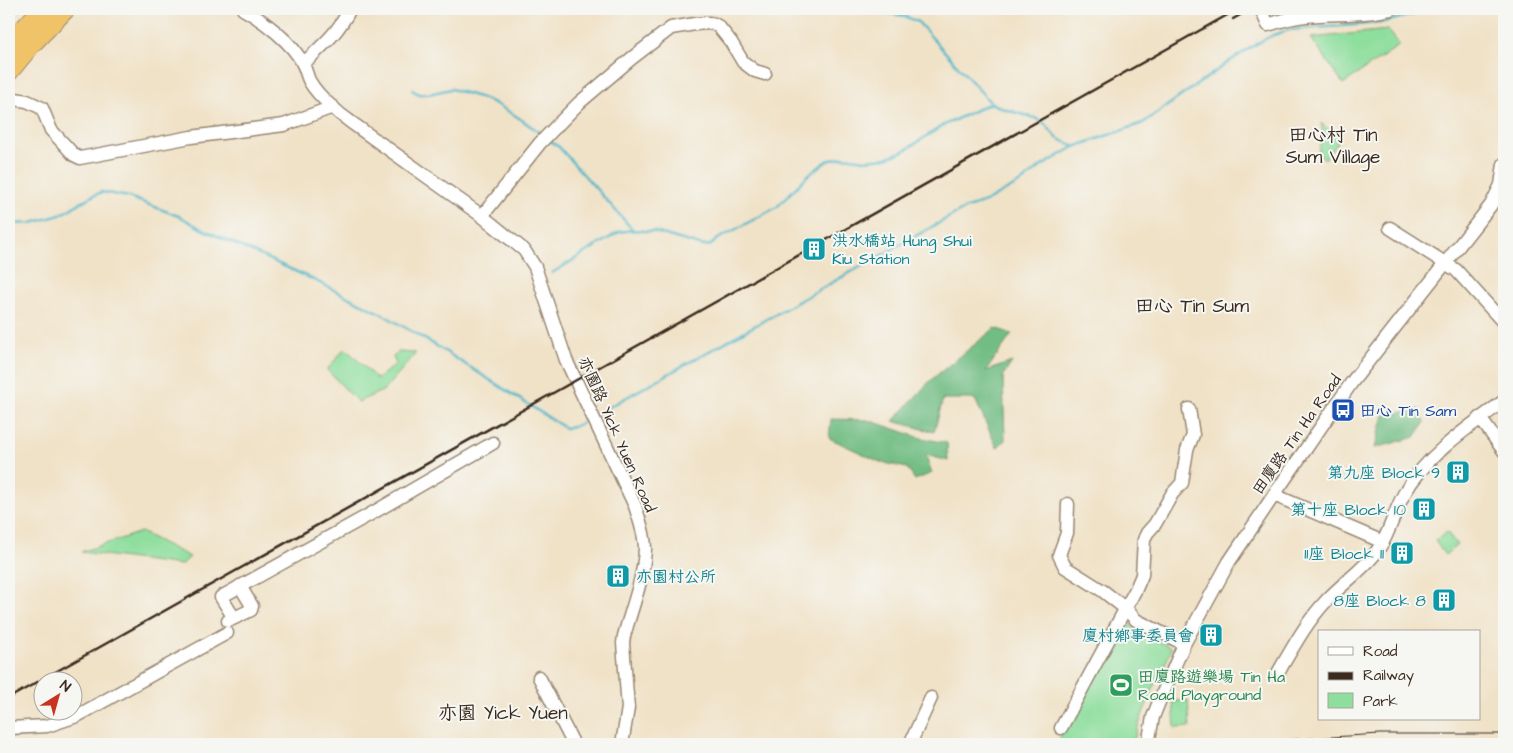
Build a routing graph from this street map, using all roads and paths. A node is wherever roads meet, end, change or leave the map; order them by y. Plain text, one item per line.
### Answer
1 (42, 9) edge
2 (66, 9) edge
3 (243, 9) edge
4 (350, 9) edge
5 (1261, 9) edge
6 (1391, 9) edge
7 (9, 44) edge
8 (303, 64) junction
9 (9, 72) edge
10 (765, 74) dead end
11 (9, 98) edge
12 (332, 107) junction
13 (1504, 164) edge
14 (482, 216) junction
15 (1390, 228) dead end
16 (1446, 262) junction
17 (1504, 323) edge
18 (1504, 401) edge
19 (1188, 409) dead end
20 (1480, 418) junction
21 (493, 443) dead end
22 (1504, 451) edge
23 (1274, 495) junction
24 (1068, 504) dead end
25 (1383, 542) junction
26 (240, 586) junction
27 (1126, 609) junction
28 (229, 625) junction
29 (1184, 644) junction
30 (1278, 673) dead end
31 (538, 677) dead end
32 (930, 698) dead end
33 (9, 728) edge
34 (1061, 728) dead end
35 (569, 744) edge
36 (622, 744) edge
37 (910, 744) edge
38 (1148, 744) edge

1 - 7 highway
2 - 9 highway
3 - 8 street, 亦園路 Yick Yuen Road
4 - 8 street
5 - 6 street
8 - 12 street, 亦園路 Yick Yuen Road
10 - 14 street
11 - 12 street
12 - 14 street, 亦園路 Yick Yuen Road
13 - 16 street, 田廈路 Tin Ha Road
14 - 36 street, 亦園路 Yick Yuen Road
15 - 16 street
16 - 17 street
16 - 23 street, 田廈路 Tin Ha Road
18 - 20 street
19 - 27 street
20 - 22 street
20 - 25 street
21 - 26 street
23 - 25 street
23 - 29 street, 田廈路 Tin Ha Road
24 - 27 street
25 - 30 street
26 - 28 street
26 - 28 street
27 - 29 street
27 - 34 street
28 - 33 street
29 - 38 street, 田廈路 Tin Ha Road
31 - 35 street
32 - 37 street

